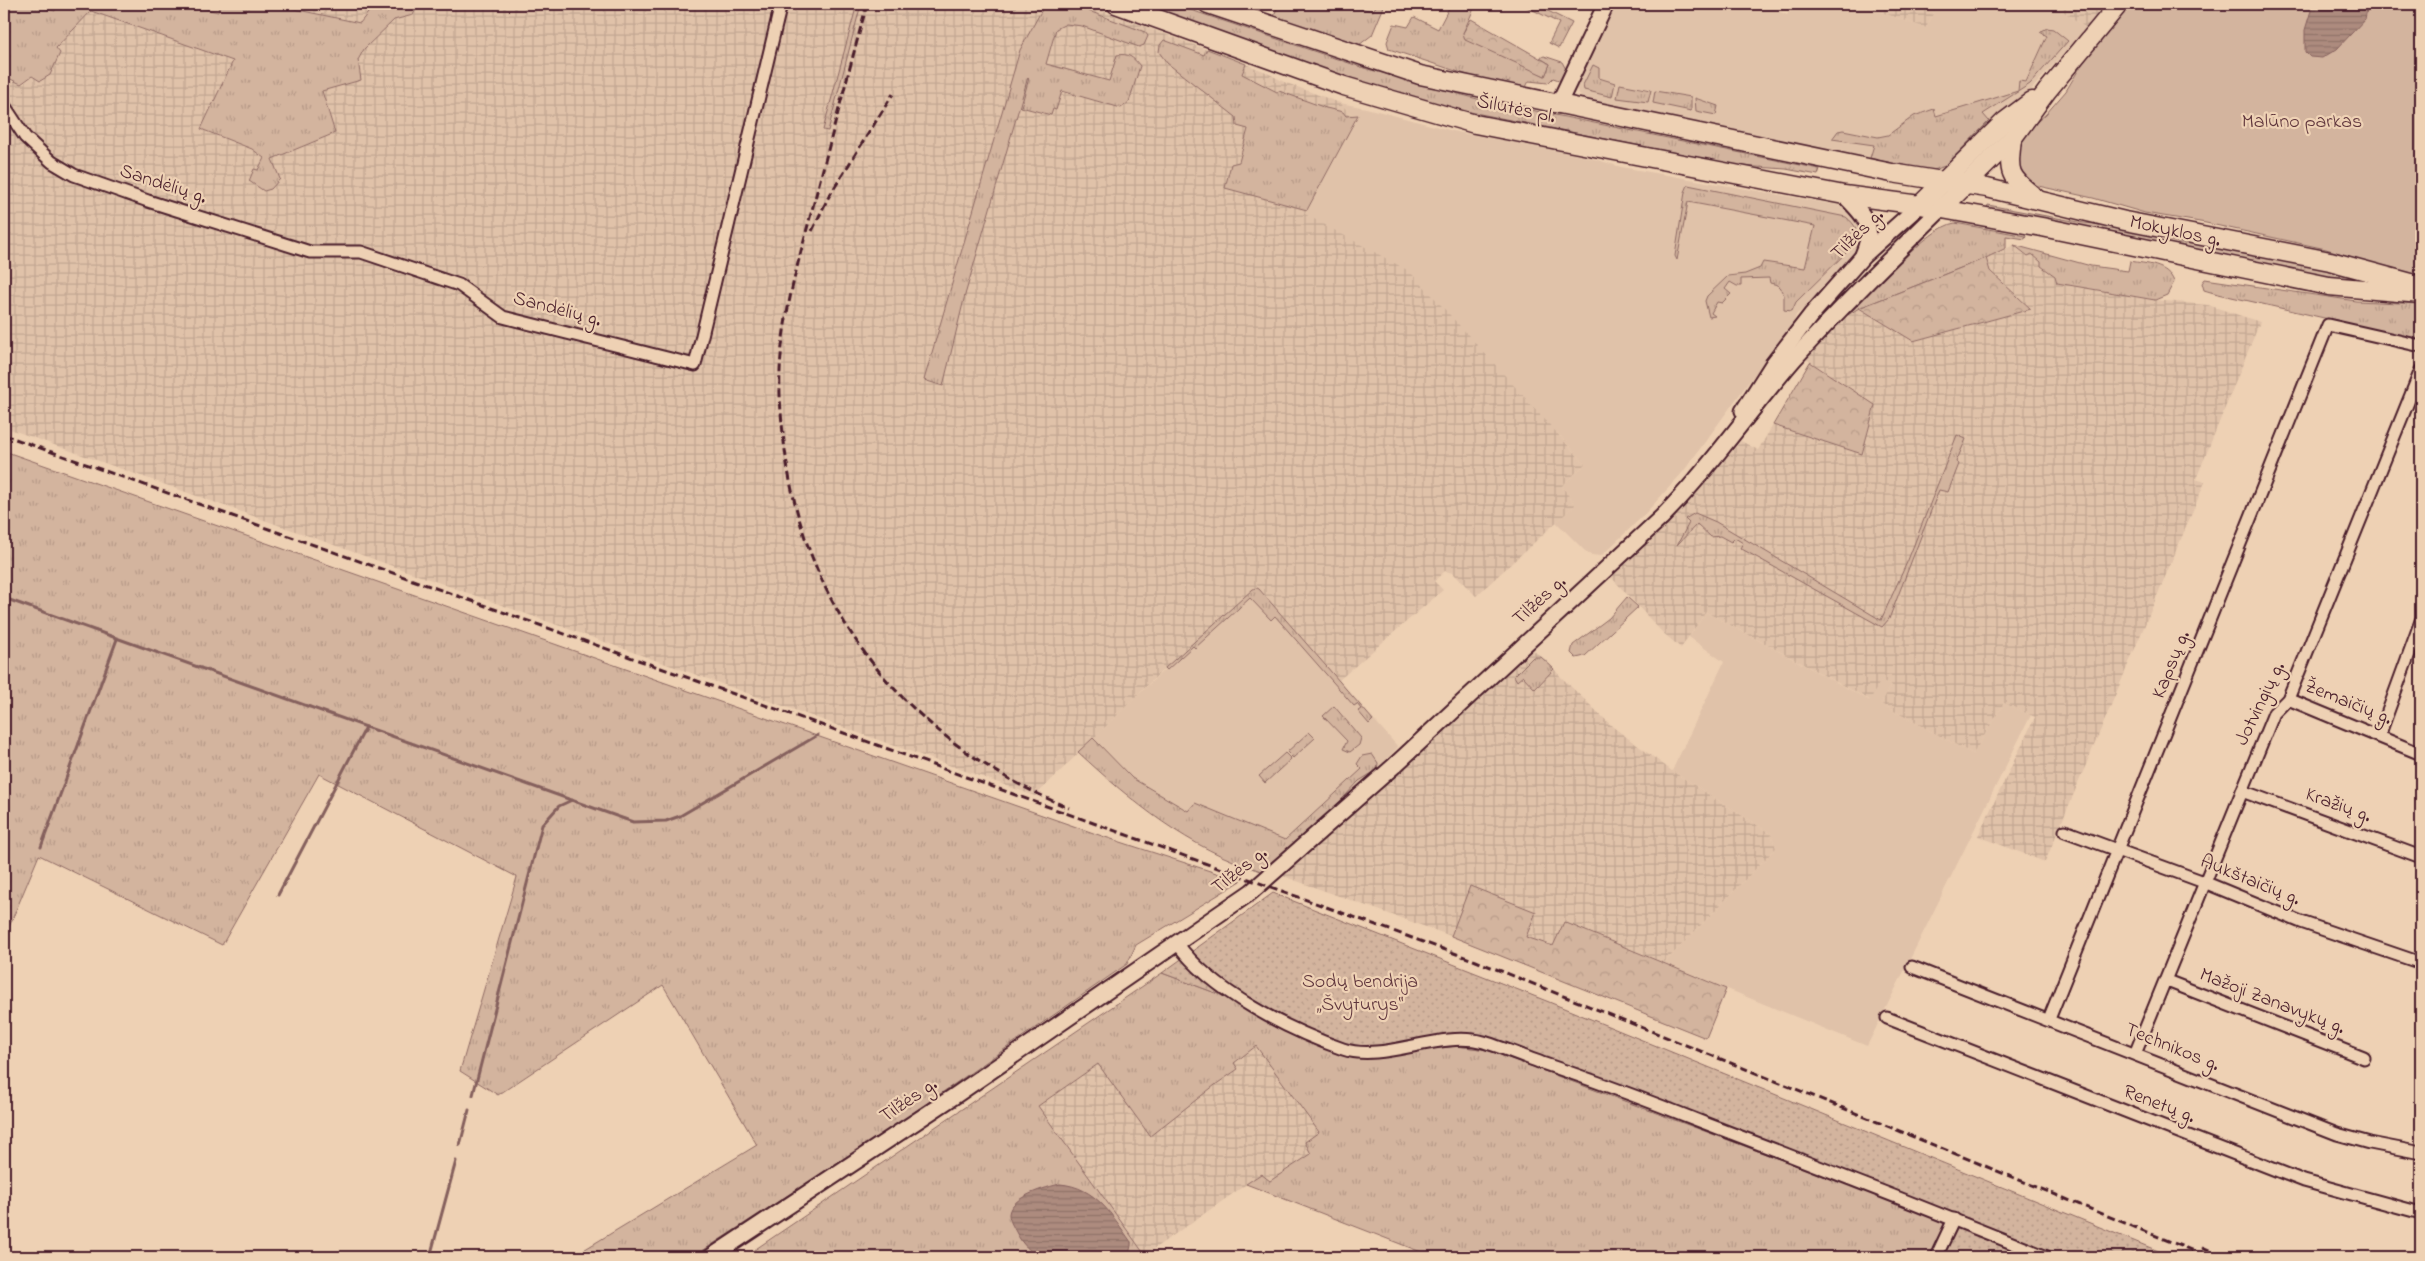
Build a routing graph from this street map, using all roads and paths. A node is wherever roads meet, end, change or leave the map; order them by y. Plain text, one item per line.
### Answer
1 (781, 4) edge
2 (1116, 4) edge
3 (1208, 4) edge
4 (1606, 4) edge
5 (2119, 4) edge
6 (2047, 91) junction
7 (4, 105) edge
8 (1558, 106) junction
9 (2012, 139) junction
10 (1945, 181) junction
11 (1967, 185) junction
12 (1844, 195) junction
13 (2040, 201) junction
14 (1920, 205) junction
15 (1941, 209) junction
16 (1863, 256) junction
17 (2421, 286) edge
18 (2421, 294) edge
19 (2421, 346) edge
20 (2421, 370) edge
21 (1729, 437) junction
22 (2421, 622) edge
23 (2288, 699) junction
24 (2379, 736) junction
25 (2421, 754) edge
26 (2242, 791) junction
27 (2065, 831) dead end
28 (2117, 852) junction
29 (2421, 857) edge
30 (2204, 882) junction
31 (1177, 943) junction
32 (2421, 963) edge
33 (1912, 966) dead end
34 (2167, 980) junction
35 (1887, 1018) dead end
36 (2049, 1020) junction
37 (2135, 1054) junction
38 (2364, 1058) dead end
39 (2421, 1153) edge
40 (2421, 1214) edge
41 (1954, 1219) junction
42 (2041, 1256) edge
43 (711, 1257) edge
44 (1936, 1257) edge

1 - 7 street, Sandėlių g.
2 - 12 main road, Šilutės pl.
3 - 8 main road, Šilutės pl.
4 - 8 main road
5 - 6 main road, Tilžės g.
6 - 9 main road, Tilžės g.
6 - 10 main road, Tilžės g.
8 - 10 main road, Šilutės pl.
9 - 11 main road, Tilžės g.
9 - 13 main road
10 - 11 main road, Mokyklos g.
10 - 14 main road, Tilžės g.
11 - 13 main road, Mokyklos g.
11 - 15 main road, Tilžės g.
12 - 14 main road, Šilutės pl.
12 - 16 main road
13 - 17 main road, Mokyklos g.
14 - 15 main road, Mokyklos g.
14 - 16 main road, Tilžės g.
15 - 18 main road, Mokyklos g.
15 - 21 main road, Tilžės g.
16 - 21 main road, Tilžės g.
19 - 28 street, Kapsų g.
20 - 23 street, Jotvingių g.
21 - 31 main road, Tilžės g.
22 - 24 street
23 - 24 street, Žemaičių g.
23 - 26 street, Jotvingių g.
24 - 25 street, Žemaičių g.
26 - 29 street, Kražių g.
26 - 30 street, Jotvingių g.
27 - 28 street, Aukštaičių g.
28 - 30 street, Aukštaičių g.
28 - 36 street, Kapsų g.
30 - 32 street, Aukštaičių g.
30 - 34 street, Jotvingių g.
31 - 41 street
31 - 43 main road, Tilžės g.
33 - 36 street, Technikos g.
34 - 37 street, Jotvingių g.
34 - 38 street, Mažoji Zanavykų g.
35 - 40 street, Renetų g.
36 - 37 street, Technikos g.
37 - 39 street, Technikos g.
41 - 42 street
41 - 44 street

